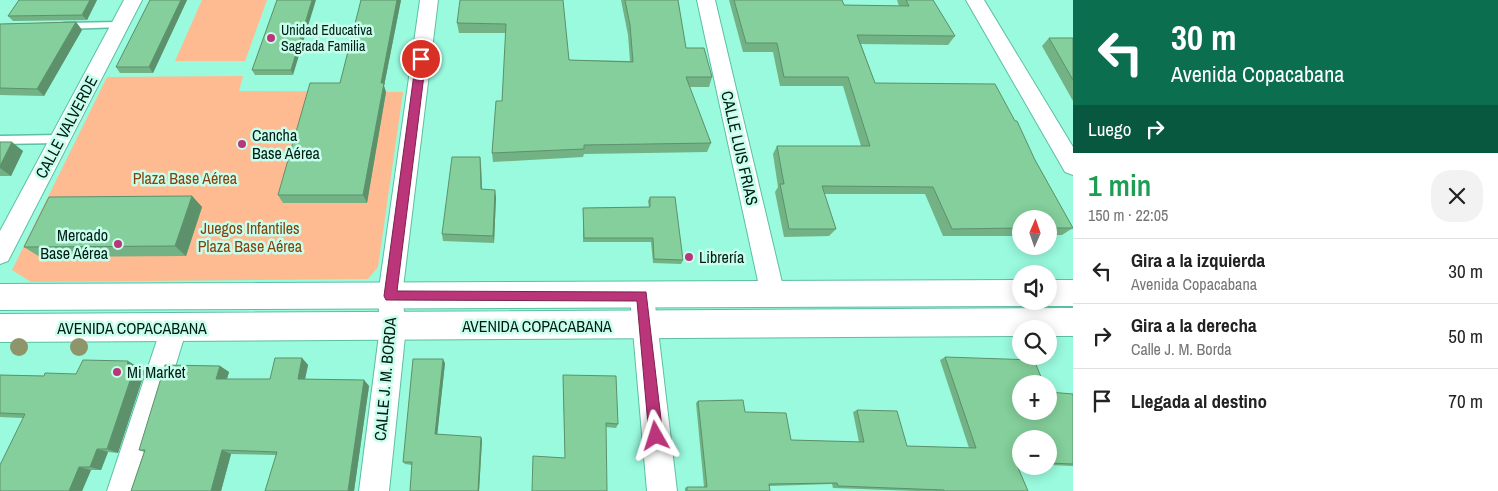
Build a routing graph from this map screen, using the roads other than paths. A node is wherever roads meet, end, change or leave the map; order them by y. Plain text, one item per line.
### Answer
1 (133, 0) edge
2 (429, 0) edge
3 (706, 0) edge
4 (975, 0) edge
5 (120, 25) junction
6 (50, 26) edge
7 (60, 139) junction
8 (0, 140) edge
9 (1073, 166) edge
10 (0, 254) edge
11 (1012, 293) edge
12 (1057, 293) edge
13 (1073, 293) edge
14 (773, 295) junction
15 (390, 296) junction
16 (642, 296) junction
17 (0, 297) edge
18 (1073, 322) edge
19 (645, 325) junction
20 (0, 328) edge
21 (174, 328) junction
22 (393, 328) junction
23 (122, 491) edge
24 (374, 491) edge
25 (662, 491) edge

1 - 5 street, CALLE VALVERDE
2 - 15 street, CALLE J. M. BORDA
3 - 14 street, CALLE LUIS FRIAS
4 - 9 street
5 - 6 lane
5 - 7 street, CALLE VALVERDE
7 - 8 lane
7 - 10 street, CALLE VALVERDE
11 - 14 main road, AVENIDA COPACABANA
12 - 13 main road
14 - 16 main road, AVENIDA COPACABANA
15 - 16 main road, AVENIDA COPACABANA
15 - 17 main road, AVENIDA COPACABANA
15 - 22 street, CALLE J. M. BORDA
16 - 19 street
18 - 19 main road, AVENIDA COPACABANA
19 - 22 main road, AVENIDA COPACABANA
19 - 25 street
20 - 21 main road, AVENIDA COPACABANA
21 - 22 main road, AVENIDA COPACABANA
21 - 23 street
22 - 24 street, CALLE J. M. BORDA

